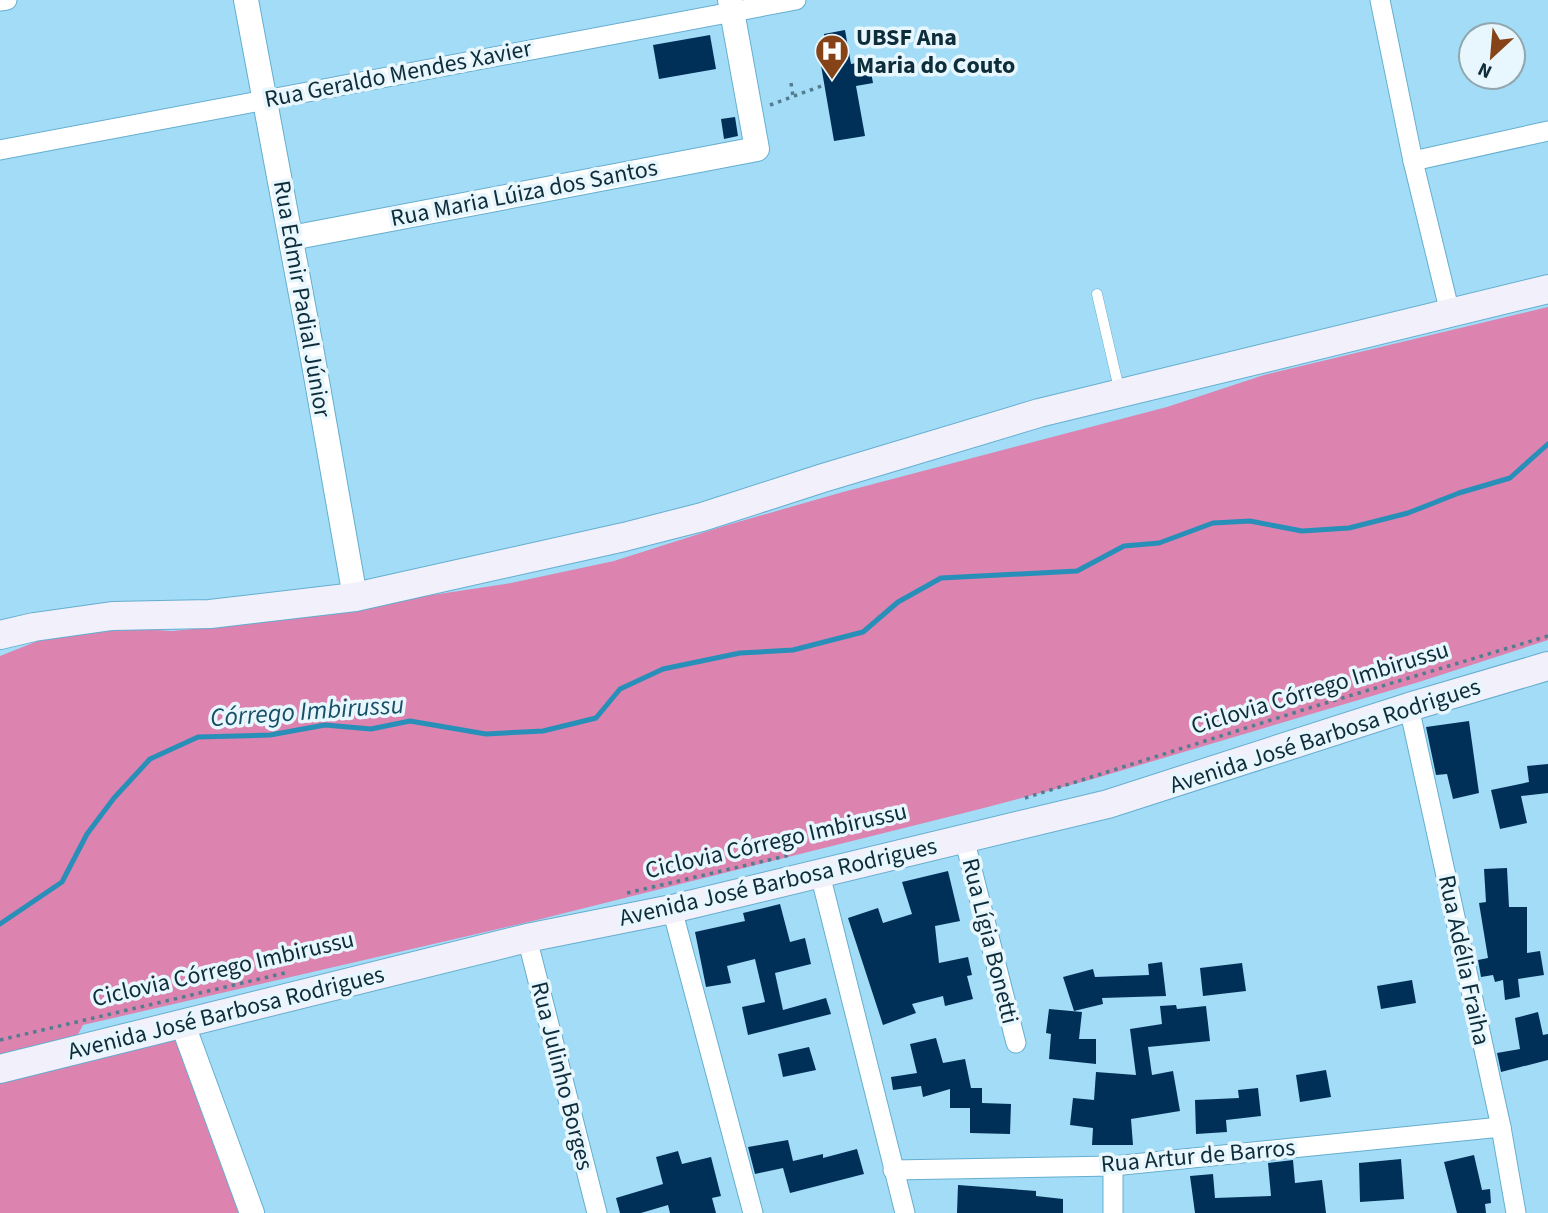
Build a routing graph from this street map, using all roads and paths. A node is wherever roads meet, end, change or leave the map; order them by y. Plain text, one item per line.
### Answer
1 (7, 0) edge
2 (246, 0) edge
3 (796, 0) edge
4 (1380, 0) edge
5 (0, 1) edge
6 (731, 6) edge
7 (791, 83) dead end
8 (824, 85) dead end
9 (793, 96) junction
10 (264, 99) junction
11 (765, 106) dead end
12 (1548, 131) edge
13 (0, 150) edge
14 (1413, 162) junction
15 (291, 238) junction
16 (1548, 289) edge
17 (1097, 293) dead end
18 (1450, 313) junction
19 (1120, 393) junction
20 (355, 597) junction
21 (0, 635) edge
22 (1548, 636) edge
23 (1548, 666) edge
24 (1409, 707) junction
25 (1024, 799) dead end
26 (964, 838) junction
27 (795, 854) dead end
28 (820, 874) junction
29 (624, 894) dead end
30 (672, 909) junction
31 (527, 938) junction
32 (297, 970) dead end
33 (183, 1025) junction
34 (0, 1040) edge
35 (1016, 1043) dead end
36 (0, 1069) edge
37 (1501, 1127) junction
38 (1113, 1166) junction
39 (893, 1170) junction
40 (252, 1213) edge
41 (597, 1213) edge
42 (753, 1213) edge
43 (905, 1213) edge
44 (1114, 1213) edge
45 (1516, 1213) edge

1 - 5 street
2 - 10 street, Rua Edmir Padial Júnior
3 - 6 street, Rua Geraldo Mendes Xavier
4 - 14 street
6 - 10 street, Rua Geraldo Mendes Xavier
6 - 15 street, Rua Maria Lúiza dos Santos
7 - 9 path
8 - 9 path
9 - 11 path
10 - 13 street, Rua Geraldo Mendes Xavier
10 - 15 street, Rua Edmir Padial Júnior
12 - 14 street
14 - 18 street
15 - 20 street, Rua Edmir Padial Júnior
16 - 18 main road
17 - 19 lane
18 - 19 main road
19 - 20 main road
20 - 21 main road
22 - 25 path, Ciclovia Córrego Imbirussu
23 - 24 main road, Avenida José Barbosa Rodrigues
24 - 26 main road, Avenida José Barbosa Rodrigues
24 - 37 street, Rua Adélia Fraiha
26 - 28 main road, Avenida José Barbosa Rodrigues
26 - 35 street, Rua Lígia Bonetti
27 - 29 path, Ciclovia Córrego Imbirussu
28 - 30 main road, Avenida José Barbosa Rodrigues
28 - 39 street
30 - 31 main road, Avenida José Barbosa Rodrigues
30 - 42 street
31 - 33 main road, Avenida José Barbosa Rodrigues
31 - 41 street, Rua Julinho Borges
32 - 34 path, Ciclovia Córrego Imbirussu
33 - 36 main road, Avenida José Barbosa Rodrigues
33 - 40 street
37 - 38 street, Rua Artur de Barros
37 - 45 street, Rua Adélia Fraiha
38 - 39 street, Rua Artur de Barros
38 - 44 street
39 - 43 street

